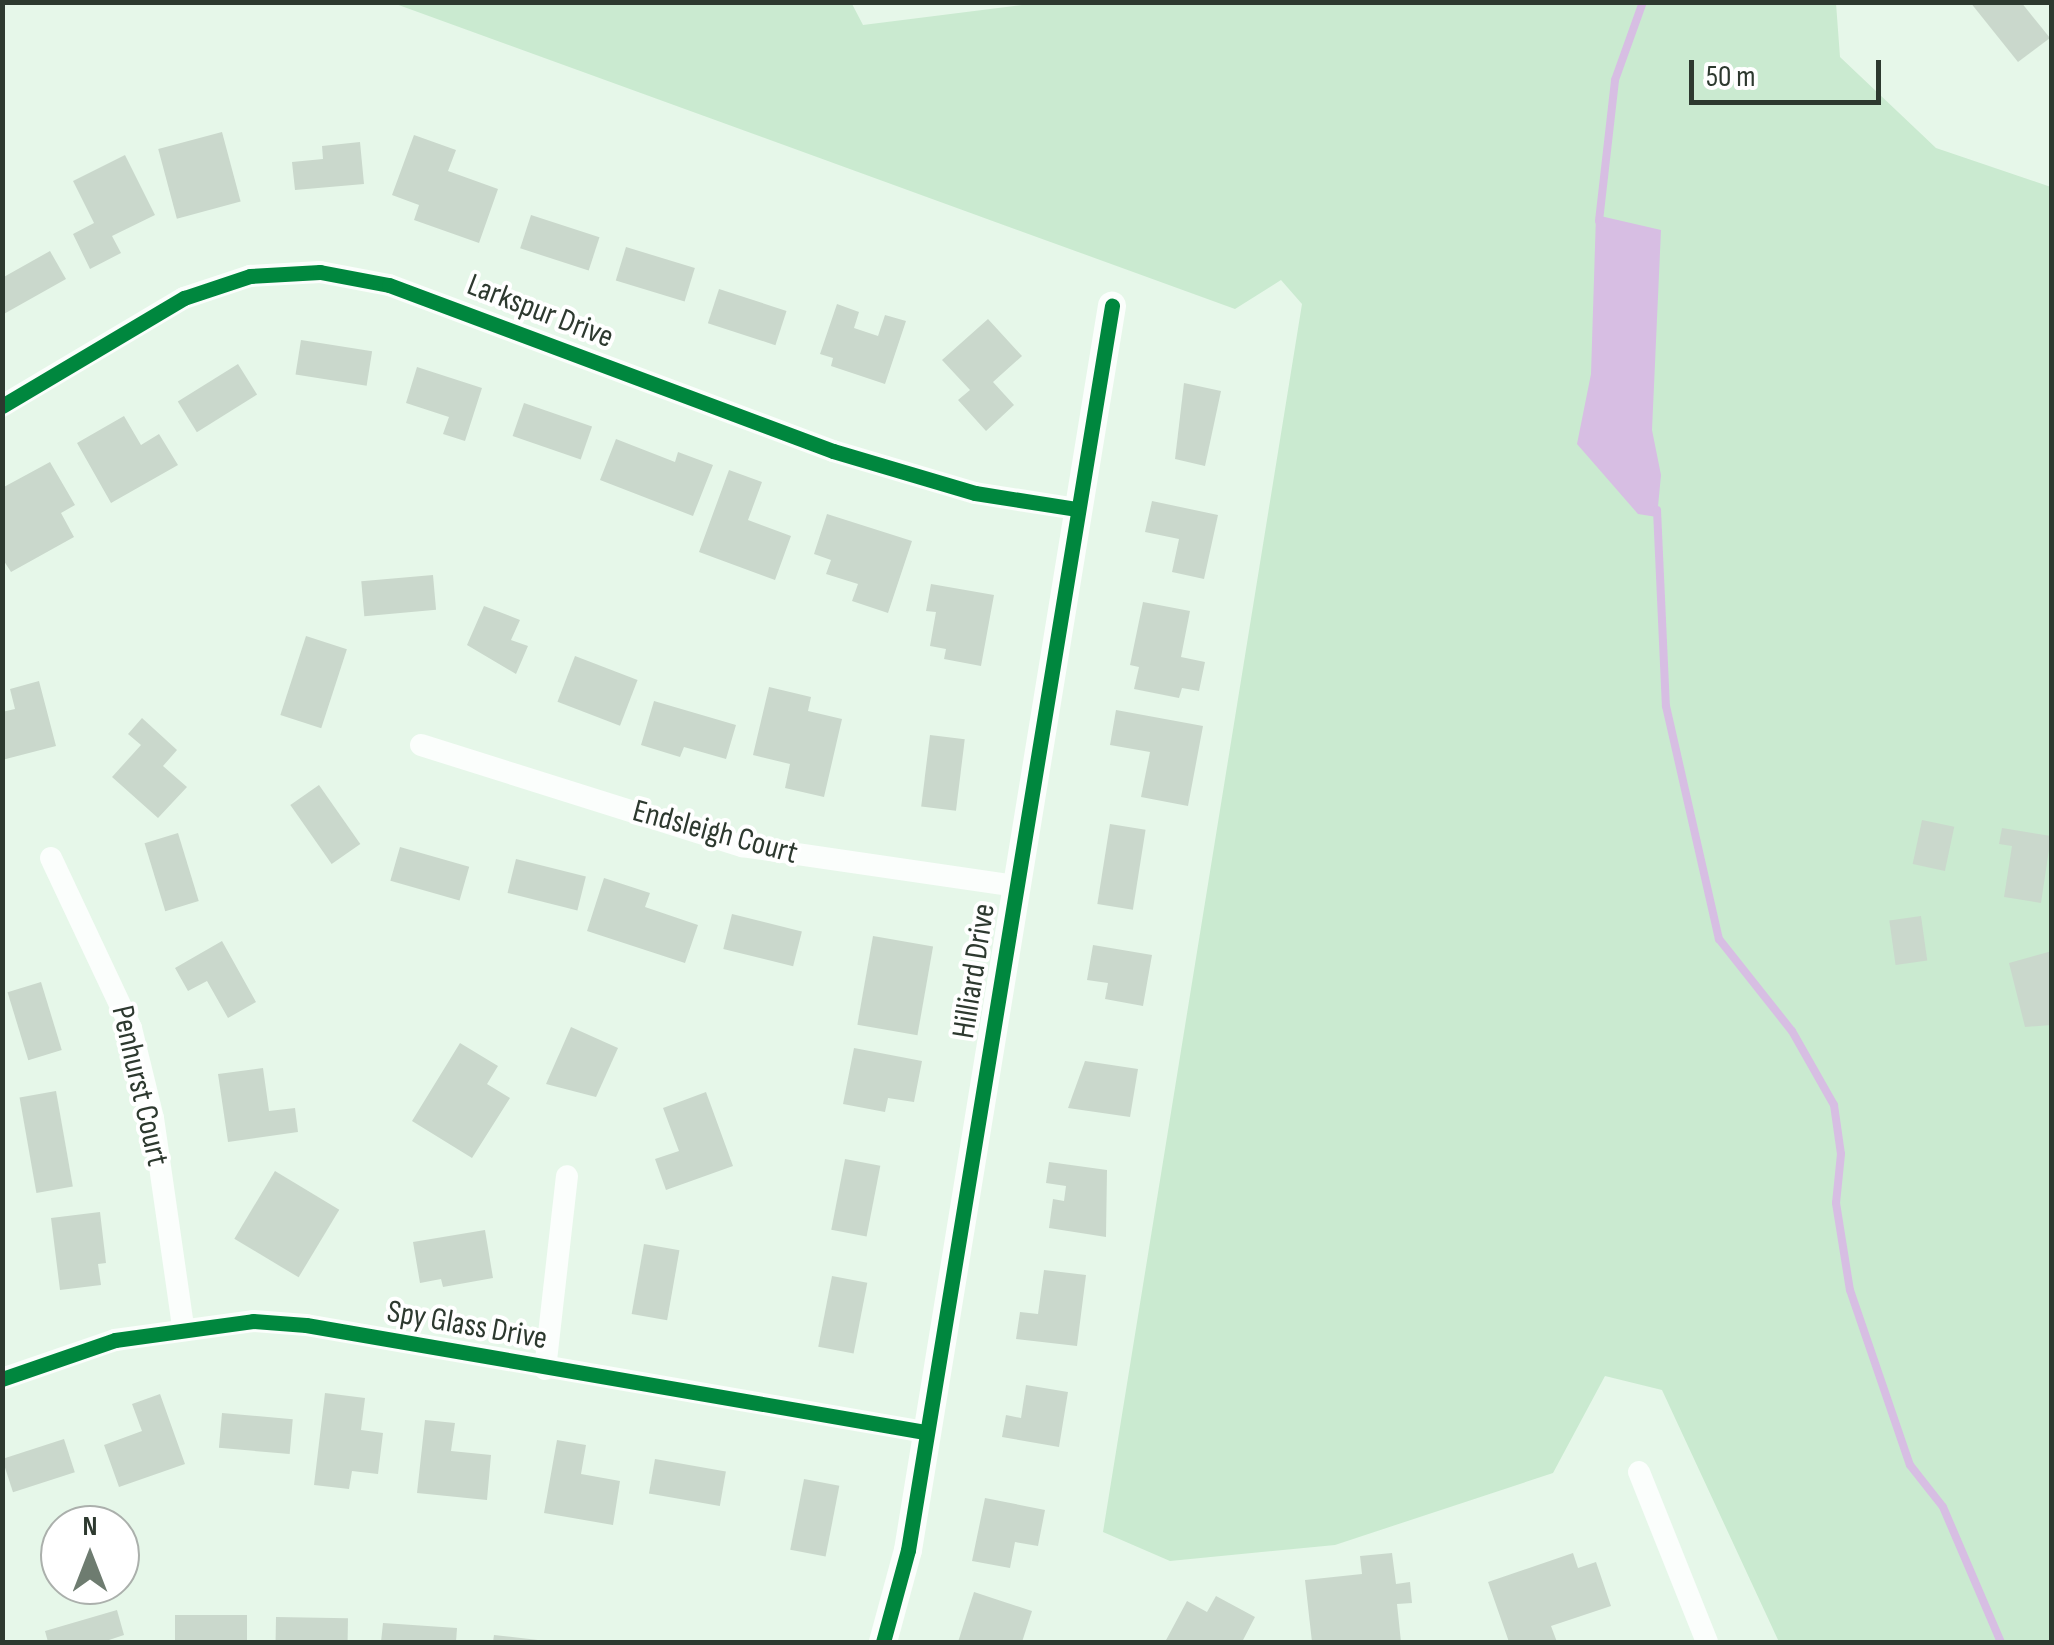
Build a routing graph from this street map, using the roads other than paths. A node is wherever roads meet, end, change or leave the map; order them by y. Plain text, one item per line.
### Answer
1 (1112, 306) dead end
2 (2, 406) edge
3 (1076, 509) junction
4 (421, 744) dead end
5 (51, 858) dead end
6 (1017, 886) junction
7 (567, 1176) dead end
8 (182, 1327) junction
9 (545, 1368) junction
10 (2, 1379) edge
11 (925, 1432) junction
12 (1640, 1472) dead end
13 (883, 1642) edge
14 (1707, 1642) edge

1 - 3 street, Hilliard Drive
2 - 3 street, Larkspur Drive
3 - 6 street, Hilliard Drive
4 - 6 street, Endsleigh Court
5 - 8 street, Penhurst Court
6 - 11 street, Hilliard Drive
7 - 9 street
8 - 9 street, Spy Glass Drive
8 - 10 street, Spy Glass Drive
9 - 11 street, Spy Glass Drive
11 - 13 street, Hilliard Drive
12 - 14 street

